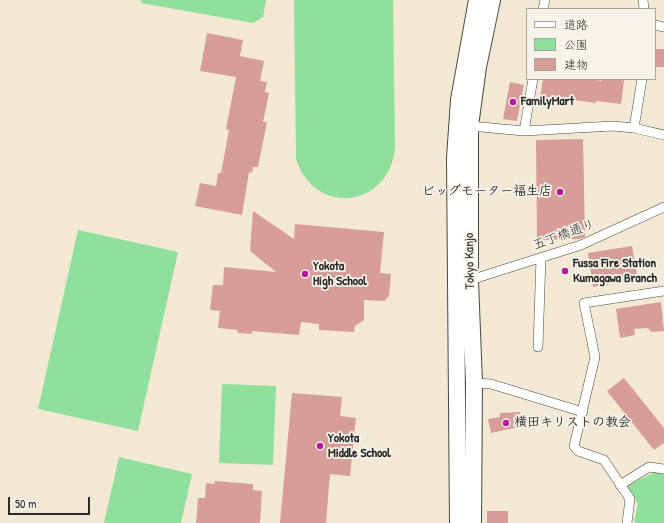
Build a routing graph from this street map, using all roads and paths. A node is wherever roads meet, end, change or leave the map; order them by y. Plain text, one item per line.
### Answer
1 (477, 0) edge
2 (492, 0) edge
3 (532, 80) edge
4 (642, 80) edge
5 (470, 126) junction
6 (634, 128) junction
7 (524, 131) junction
8 (664, 135) edge
9 (664, 207) edge
10 (541, 258) junction
11 (463, 281) junction
12 (664, 291) edge
13 (538, 347) dead end
14 (474, 383) junction
15 (583, 412) junction
16 (664, 469) edge
17 (620, 485) junction
18 (458, 523) edge
19 (473, 523) edge
20 (627, 523) edge

1 - 11 highway, Tokyo Kanjo
2 - 5 highway, Tokyo Kanjo
3 - 7 street
4 - 6 street
5 - 7 street
5 - 11 highway, Tokyo Kanjo
6 - 7 street
6 - 8 street
9 - 10 street, 五丁橋通り
10 - 11 street, 五丁橋通り
10 - 13 street
11 - 14 highway, Tokyo Kanjo
11 - 18 highway, Tokyo Kanjo
12 - 15 street
14 - 15 street
14 - 19 highway, Tokyo Kanjo
15 - 17 street
16 - 17 street
17 - 20 street

